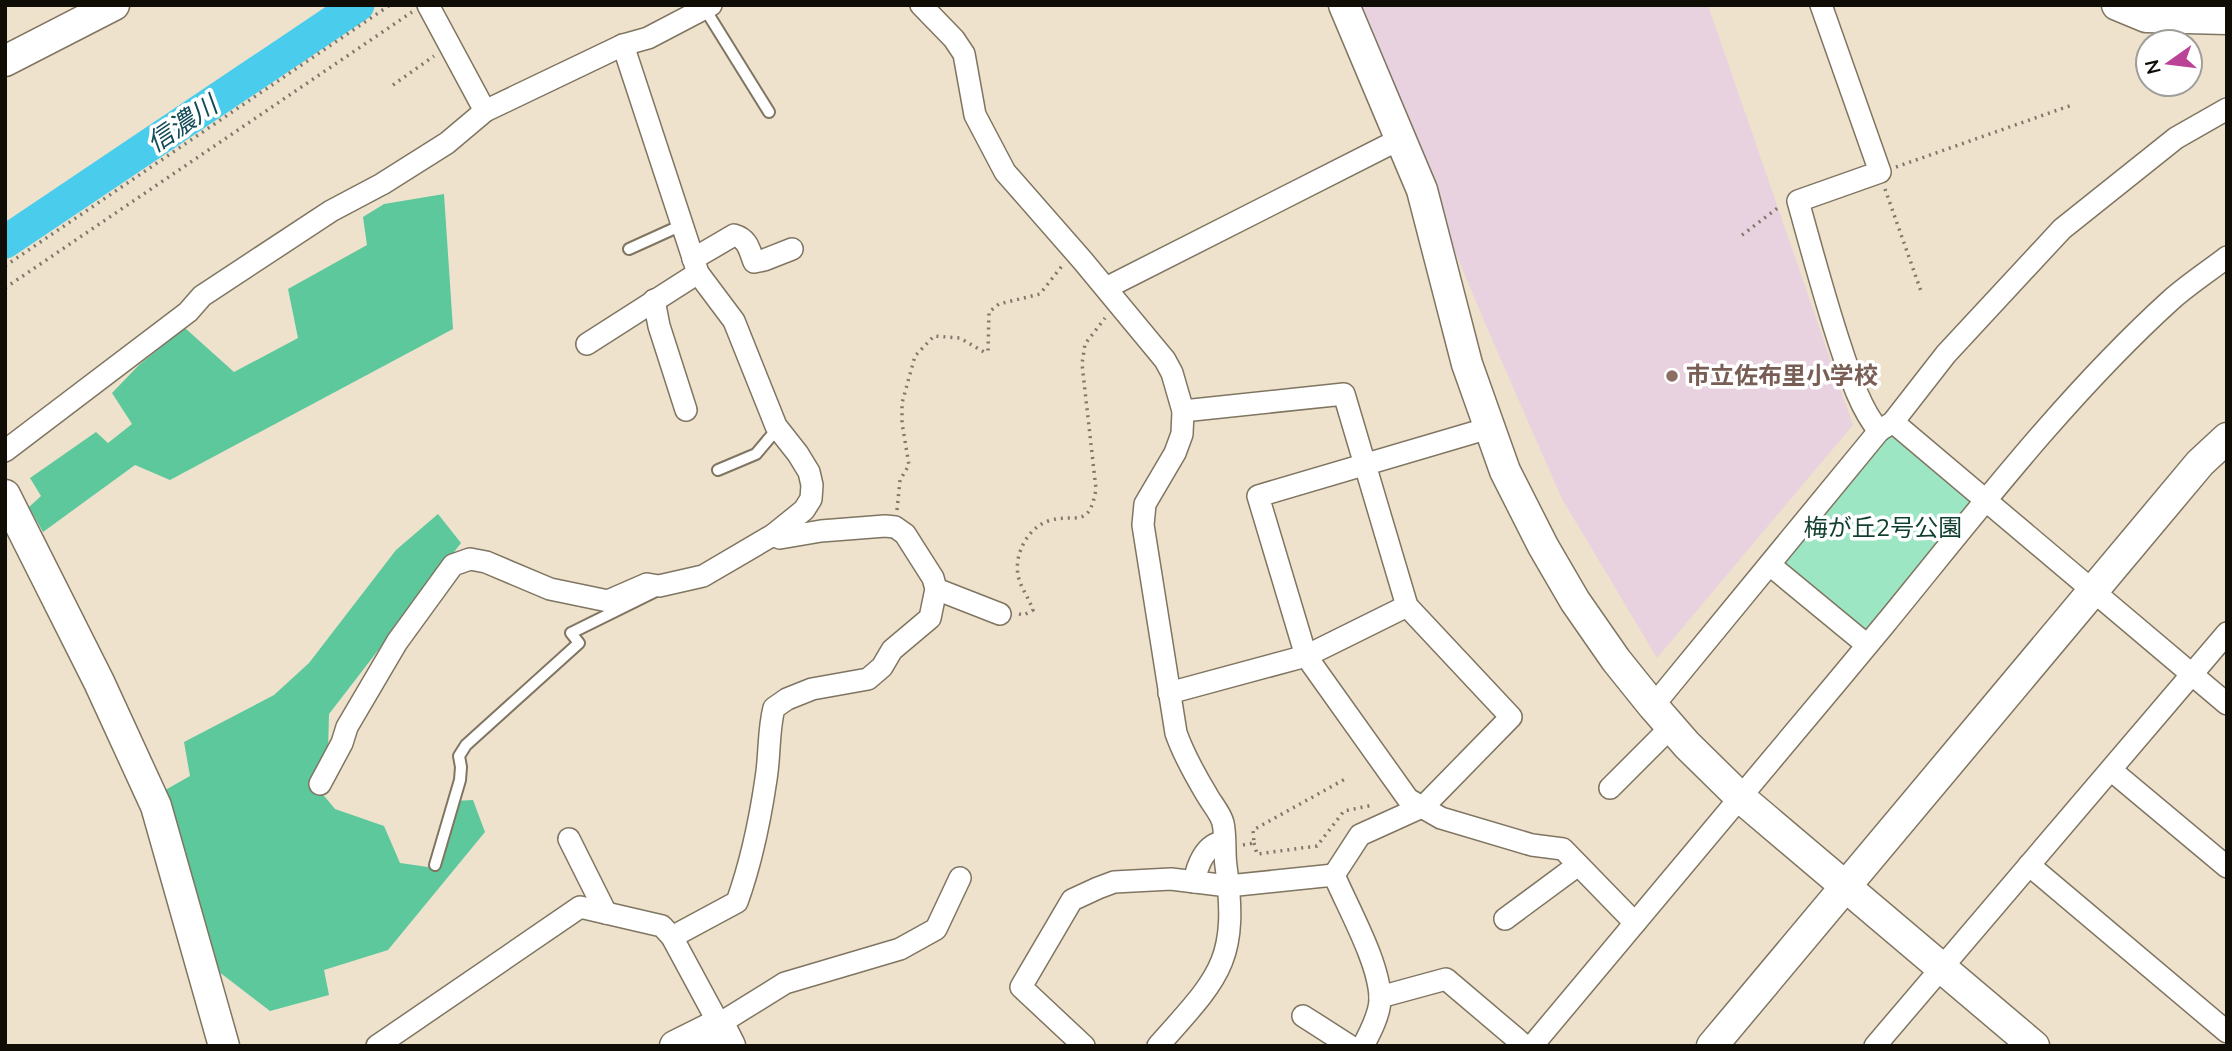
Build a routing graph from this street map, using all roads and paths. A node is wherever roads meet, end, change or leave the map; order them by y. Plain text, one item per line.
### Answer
1 (114, 5) edge
2 (390, 5) edge
3 (422, 5) edge
4 (428, 5) edge
5 (921, 5) edge
6 (1343, 5) edge
7 (1821, 5) edge
8 (2117, 5) edge
9 (708, 7) edge
10 (2227, 19) edge
11 (449, 45) junction
12 (623, 45) junction
13 (5, 61) edge
14 (393, 85) dead end
15 (2072, 105) dead end
16 (2227, 109) edge
17 (485, 111) junction
18 (769, 112) dead end
19 (1402, 138) junction
20 (1880, 172) junction
21 (1798, 201) junction
22 (682, 225) junction
23 (1742, 235) dead end
24 (629, 249) dead end
25 (792, 249) dead end
26 (1072, 249) junction
27 (2227, 257) edge
28 (5, 266) edge
29 (696, 266) junction
30 (5, 288) edge
31 (1922, 294) dead end
32 (1112, 296) junction
33 (654, 300) junction
34 (587, 344) dead end
35 (686, 410) dead end
36 (1183, 411) junction
37 (1886, 426) junction
38 (1489, 428) junction
39 (778, 429) junction
40 (2227, 438) edge
41 (5, 451) edge
42 (1365, 465) junction
43 (718, 470) dead end
44 (5, 495) edge
45 (1986, 501) junction
46 (895, 527) junction
47 (773, 535) junction
48 (1770, 565) junction
49 (659, 586) junction
50 (936, 589) junction
51 (2093, 591) junction
52 (1407, 606) junction
53 (1000, 614) joint
54 (2227, 634) edge
55 (1867, 645) junction
56 (1306, 656) junction
57 (2192, 675) junction
58 (1169, 693) junction
59 (2227, 704) edge
60 (1662, 717) junction
61 (2111, 770) junction
62 (1347, 778) dead end
63 (320, 784) dead end
64 (1610, 788) dead end
65 (1741, 798) junction
66 (1373, 805) dead end
67 (1420, 808) junction
68 (569, 839) dead end
69 (1254, 843) junction
70 (1223, 845) junction
71 (435, 865) dead end
72 (1578, 865) junction
73 (2029, 865) junction
74 (2227, 867) edge
75 (1334, 875) junction
76 (960, 878) dead end
77 (1194, 882) junction
78 (1228, 886) junction
79 (1846, 887) junction
80 (606, 913) junction
81 (1505, 919) dead end
82 (1635, 923) junction
83 (672, 937) junction
84 (1941, 968) junction
85 (1380, 997) junction
86 (1303, 1016) dead end
87 (2227, 1032) edge
88 (724, 1035) edge
89 (1879, 1045) edge
90 (224, 1046) edge
91 (377, 1046) edge
92 (676, 1046) edge
93 (1084, 1046) edge
94 (1158, 1046) edge
95 (1350, 1046) edge
96 (1363, 1046) edge
97 (1525, 1046) edge
98 (1532, 1046) edge
99 (1712, 1046) edge
100 (2034, 1046) edge

1 - 13 street
2 - 28 path
3 - 30 path
4 - 11 street
5 - 26 street
6 - 19 street
7 - 20 street
8 - 10 street
9 - 12 street
9 - 18 lane
11 - 14 path
11 - 17 street
12 - 17 street
12 - 22 street
15 - 20 path
16 - 37 street
17 - 41 street
19 - 32 street
19 - 38 street
20 - 21 street
20 - 31 path
21 - 23 path
21 - 37 street
22 - 24 lane
22 - 29 street
25 - 29 street
26 - 32 street
26 - 46 path
27 - 45 street
29 - 33 street
29 - 39 street
32 - 36 street
32 - 53 path
33 - 34 street
33 - 35 street
36 - 42 street
36 - 58 street
37 - 45 street
37 - 48 street
38 - 42 street
38 - 60 street
39 - 43 lane
39 - 47 street
40 - 51 street
42 - 52 street
42 - 56 street
44 - 90 street
45 - 51 street
45 - 55 street
46 - 47 street
46 - 50 street
47 - 49 street
48 - 55 street
48 - 60 street
49 - 63 street
49 - 71 lane
50 - 53 street
50 - 83 street
51 - 57 street
51 - 79 street
52 - 56 street
52 - 67 street
54 - 57 street
55 - 65 street
56 - 58 street
56 - 67 street
57 - 59 street
57 - 61 street
58 - 70 street
60 - 64 street
60 - 65 street
61 - 73 street
61 - 74 street
62 - 69 path
65 - 79 street
65 - 82 street
66 - 69 path
67 - 72 street
67 - 75 street
68 - 80 street
69 - 70 path
70 - 77 street
70 - 78 street
72 - 81 street
72 - 82 street
73 - 84 street
73 - 87 street
75 - 78 street
75 - 85 street
76 - 88 street
77 - 78 street
77 - 93 street
78 - 94 street
79 - 84 street
79 - 99 street
80 - 83 street
80 - 91 street
82 - 98 street
83 - 88 street
84 - 89 street
84 - 100 street
85 - 96 street
85 - 97 street
86 - 95 street
88 - 92 street

